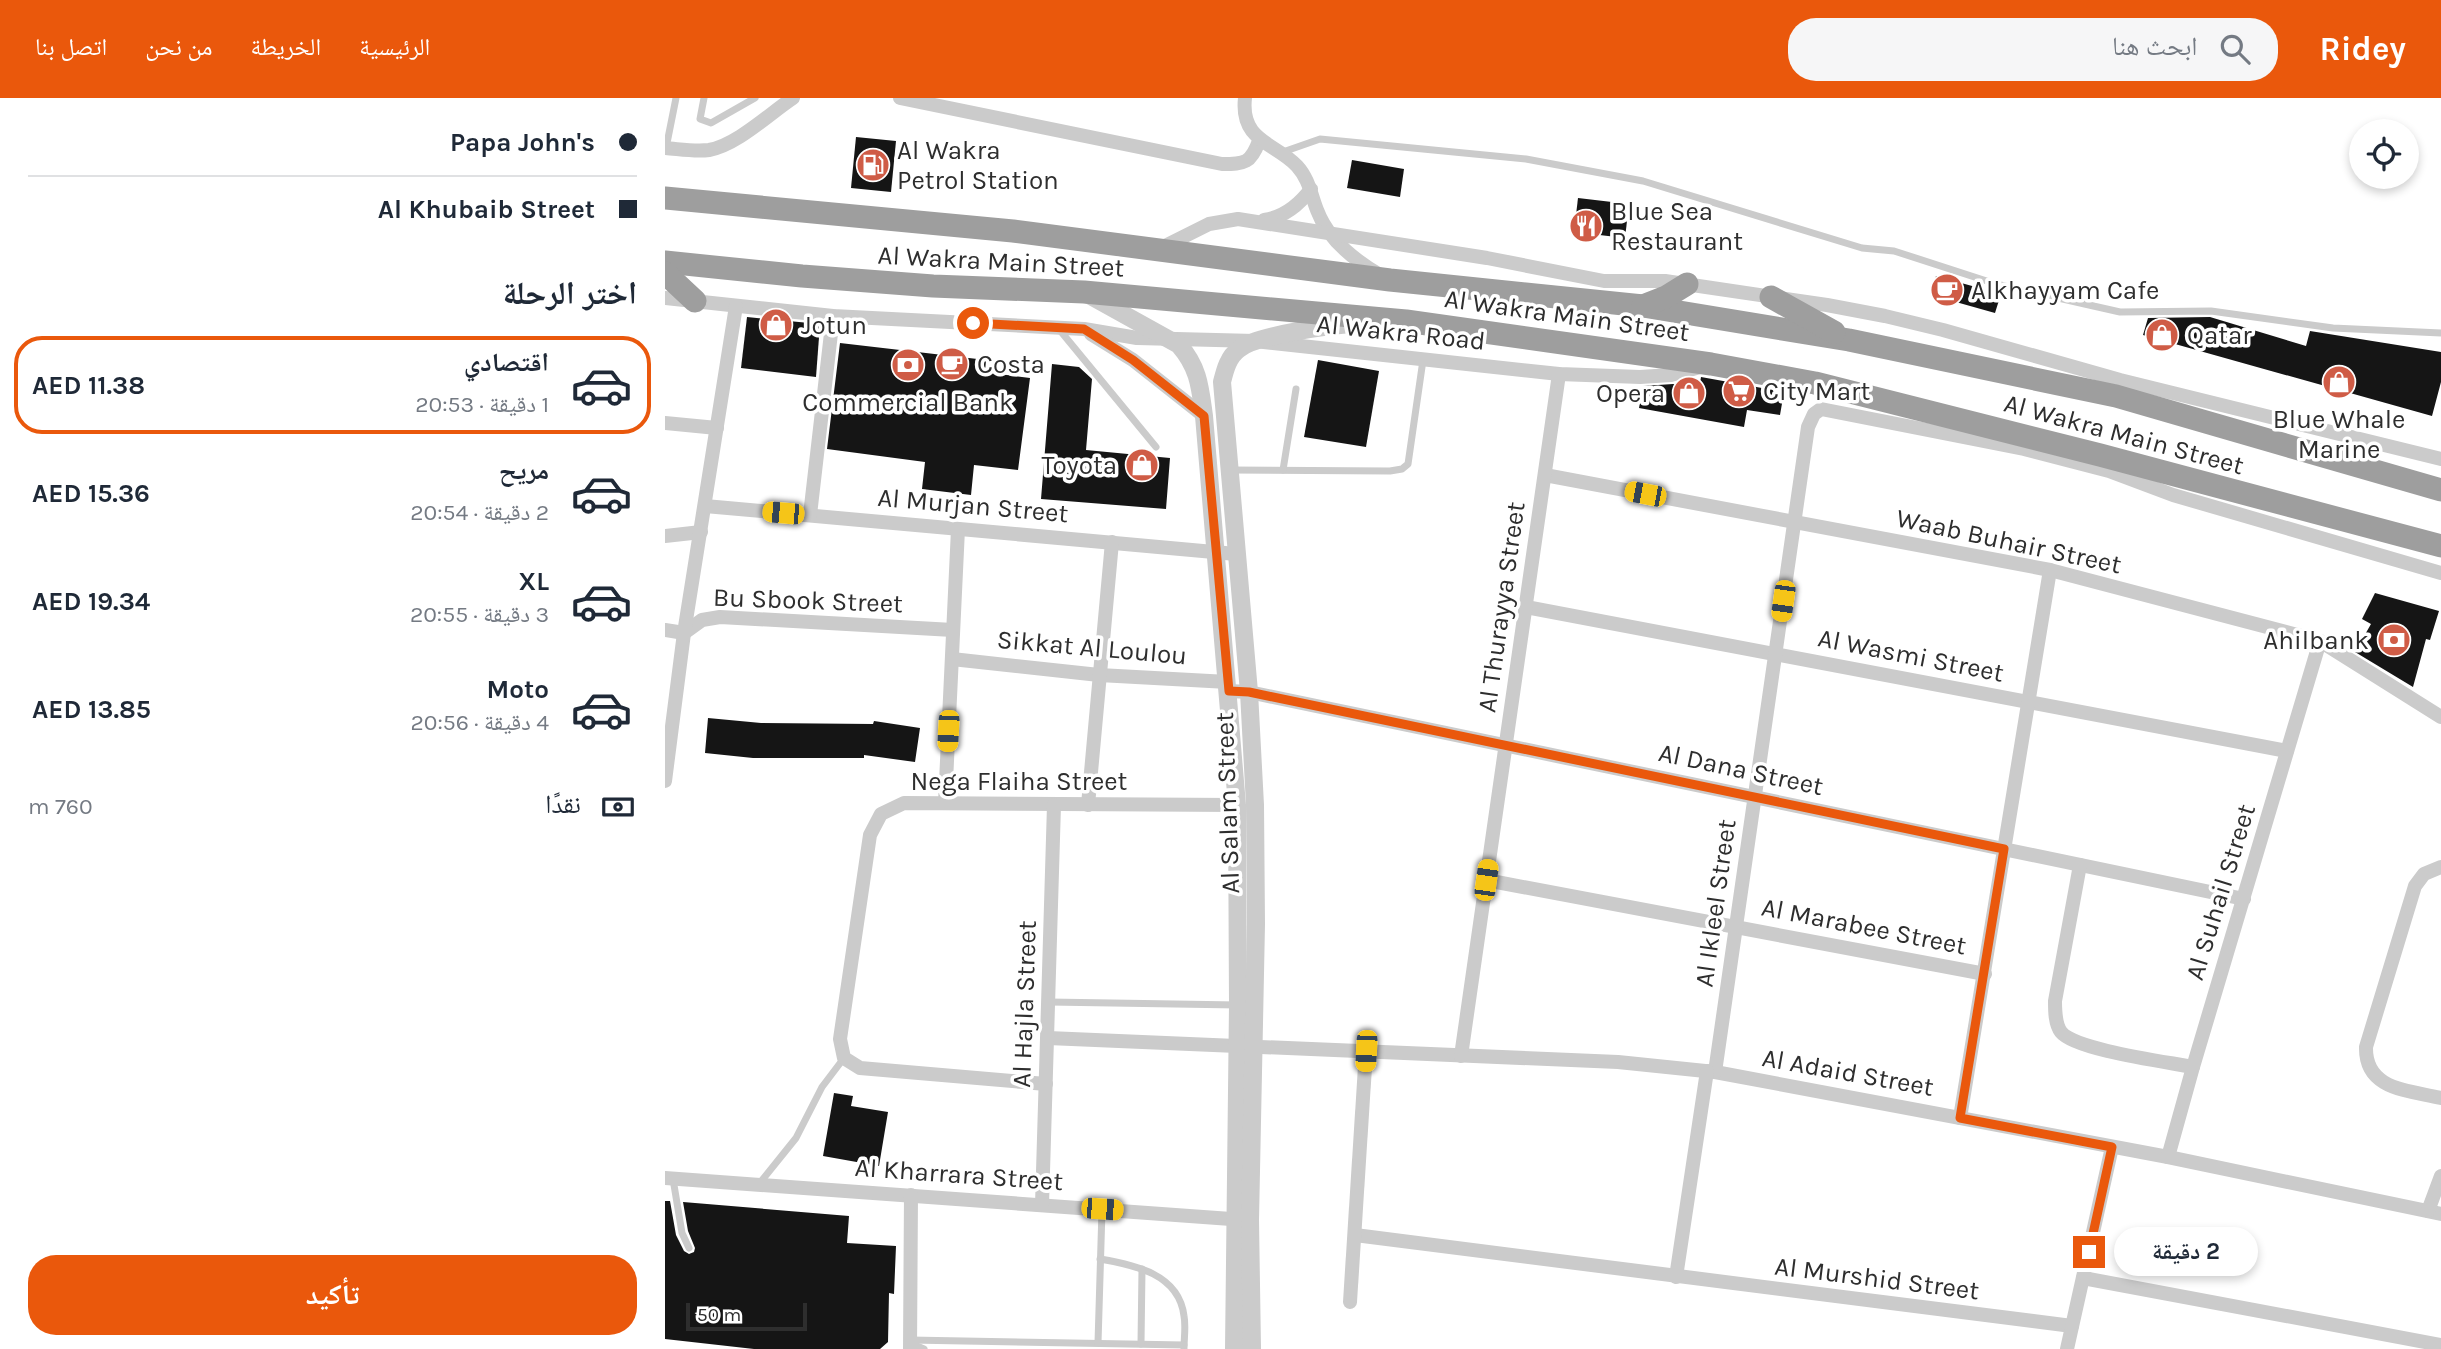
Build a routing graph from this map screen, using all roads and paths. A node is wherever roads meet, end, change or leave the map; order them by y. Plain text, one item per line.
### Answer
1 (675, 98) edge
2 (704, 98) edge
3 (755, 98) edge
4 (793, 98) edge
5 (900, 98) edge
6 (1245, 98) edge
7 (1259, 141) junction
8 (665, 148) edge
9 (1279, 153) junction
10 (1311, 189) junction
11 (665, 198) edge
12 (1258, 221) junction
13 (1328, 231) junction
14 (1151, 250) junction
15 (665, 262) edge
16 (665, 274) edge
17 (1390, 280) junction
18 (1687, 284) junction
19 (1084, 292) junction
20 (1771, 297) junction
21 (665, 298) edge
22 (695, 301) junction
23 (736, 306) junction
24 (1643, 306) junction
25 (834, 316) junction
26 (1406, 321) junction
27 (1057, 328) junction
28 (1084, 329) junction
29 (2441, 334) edge
30 (1170, 340) junction
31 (1849, 340) junction
32 (1255, 341) junction
33 (1423, 359) junction
34 (1711, 364) junction
35 (1559, 374) junction
36 (1296, 389) dead end
37 (1899, 405) junction
38 (1204, 416) junction
39 (665, 424) edge
40 (1919, 427) junction
41 (717, 428) junction
42 (1156, 447) dead end
43 (2441, 459) edge
44 (1230, 470) junction
45 (1283, 470) junction
46 (1545, 475) junction
47 (2441, 490) edge
48 (705, 506) junction
49 (810, 515) junction
50 (1795, 522) junction
51 (958, 529) junction
52 (701, 532) junction
53 (2441, 532) edge
54 (2394, 534) junction
55 (665, 536) edge
56 (1112, 542) junction
57 (2441, 546) edge
58 (1217, 550) junction
59 (1236, 554) junction
60 (2050, 570) junction
61 (2441, 573) edge
62 (1526, 607) junction
63 (665, 630) edge
64 (953, 630) junction
65 (684, 633) junction
66 (2320, 641) junction
67 (1776, 654) junction
68 (952, 659) junction
69 (1098, 674) junction
70 (1228, 687) junction
71 (1249, 692) junction
72 (2029, 702) junction
73 (2441, 717) edge
74 (1506, 746) junction
75 (2287, 751) junction
76 (665, 781) edge
77 (1755, 797) junction
78 (944, 803) junction
79 (1054, 805) junction
80 (1088, 805) junction
81 (1237, 806) junction
82 (2004, 849) junction
83 (2080, 865) junction
84 (2441, 867) edge
85 (1486, 880) junction
86 (2243, 899) junction
87 (1736, 927) junction
88 (1985, 974) junction
89 (1049, 1002) junction
90 (1238, 1005) junction
91 (1048, 1038) junction
92 (1246, 1047) junction
93 (1366, 1051) junction
94 (1461, 1056) junction
95 (844, 1058) junction
96 (2193, 1067) junction
97 (1711, 1072) junction
98 (1047, 1084) junction
99 (2441, 1098) edge
100 (1960, 1118) junction
101 (2112, 1147) junction
102 (2168, 1157) junction
103 (2441, 1176) edge
104 (669, 1178) edge
105 (759, 1184) junction
106 (911, 1195) junction
107 (1042, 1205) junction
108 (1102, 1209) junction
109 (2435, 1213) edge
110 (1242, 1220) junction
111 (1355, 1235) junction
112 (689, 1248) dead end
113 (1100, 1259) junction
114 (1142, 1269) junction
115 (1676, 1277) junction
116 (2083, 1278) junction
117 (1350, 1302) dead end
118 (2072, 1326) junction
119 (1098, 1343) junction
120 (1141, 1344) junction
121 (914, 1345) edge
122 (2441, 1345) edge
123 (1184, 1347) edge
124 (1234, 1349) edge
125 (1252, 1349) edge
126 (2067, 1349) edge

1 - 8 lane
2 - 3 lane
4 - 8 street
5 - 7 street
6 - 7 street
7 - 9 street
9 - 10 street
9 - 29 lane
10 - 12 street
10 - 13 street
11 - 14 highway, Al Wakra Main Street
12 - 13 street, Al Wakra Main Street
12 - 14 street, Al Wakra Main Street
13 - 17 street
13 - 18 street, Al Wakra Main Street
14 - 17 highway, Al Wakra Main Street
15 - 19 highway, Al Wakra Main Street
16 - 22 highway
17 - 24 highway, Al Wakra Main Street
18 - 20 street, Al Wakra Main Street
18 - 24 highway
19 - 26 highway, Al Wakra Main Street
19 - 30 street, Al Salam Street
20 - 31 highway
20 - 43 street, Al Wakra Main Street
21 - 22 street
22 - 23 street
23 - 25 street
23 - 41 street
24 - 31 highway, Al Wakra Main Street
25 - 27 street
25 - 49 street
26 - 32 street, Al Salam Street
26 - 34 highway, Al Wakra Main Street
27 - 28 street
27 - 42 lane
28 - 30 street, Al Wakra Road
28 - 38 street
30 - 32 street, Al Wakra Road
30 - 38 street, Al Salam Street
31 - 47 highway, Al Wakra Main Street
32 - 33 street, Al Wakra Road
32 - 44 street, Al Salam Street
33 - 35 street, Al Wakra Road
33 - 45 lane
34 - 35 street, Al Wakra Road
34 - 37 highway, Al Wakra Main Street
35 - 46 street, Al Thurayya Street
36 - 45 lane
37 - 40 highway
37 - 54 highway, Al Wakra Main Street
38 - 58 street, Al Salam Street
39 - 41 street
40 - 50 street, Al Ikleel Street
40 - 61 street, Al Ikleel Street
41 - 48 street
44 - 45 lane
44 - 59 street, Al Salam Street
46 - 50 street, Waab Buhair Street
46 - 62 street, Al Thurayya Street
48 - 49 street, Al Murjan Street
48 - 52 street
49 - 51 street, Al Murjan Street
50 - 60 street, Waab Buhair Street
50 - 67 street, Al Ikleel Street
51 - 56 street, Al Murjan Street
51 - 64 street
52 - 55 street
52 - 65 street
53 - 54 highway
54 - 57 highway, Al Wakra Main Street
56 - 58 street, Al Murjan Street
56 - 69 street
58 - 59 street, Al Murjan Street
58 - 70 street, Al Salam Street
59 - 71 street, Al Salam Street
60 - 66 street, Waab Buhair Street
60 - 72 street
62 - 67 street, Al Wasmi Street
62 - 74 street, Al Thurayya Street
63 - 65 street, Bu Sbook Street
64 - 65 street, Bu Sbook Street
64 - 68 street
65 - 76 street
66 - 73 street, Waab Buhair Street
66 - 75 street, Al Suhail Street
67 - 72 street, Al Wasmi Street
67 - 77 street, Al Ikleel Street
68 - 69 street, Sikkat Al Loulou
68 - 78 street
69 - 70 street, Sikkat Al Loulou
69 - 80 street
70 - 71 street, Al Dana Street
70 - 81 street, Al Salam Street
71 - 74 street, Al Dana Street
71 - 92 street, Al Salam Street
72 - 75 street, Al Wasmi Street
72 - 82 street
74 - 77 street, Al Dana Street
74 - 85 street, Al Thurayya Street
75 - 86 street, Al Suhail Street
77 - 82 street, Al Dana Street
77 - 87 street, Al Ikleel Street
78 - 79 street, Nega Flaiha Street
78 - 95 street, Nega Flaiha Street
79 - 80 street, Nega Flaiha Street
79 - 89 street, Al Hajla Street
80 - 81 street, Nega Flaiha Street
81 - 90 street, Al Salam Street
82 - 83 street, Al Dana Street
82 - 88 street
83 - 86 street, Al Dana Street
83 - 96 street
84 - 99 street
85 - 87 street, Al Marabee Street
85 - 94 street, Al Thurayya Street
86 - 96 street, Al Suhail Street
87 - 88 street, Al Marabee Street
87 - 97 street, Al Ikleel Street
88 - 100 street
89 - 90 lane
89 - 91 street, Al Hajla Street
90 - 92 street, Al Salam Street
91 - 92 street, Al Adaid Street
91 - 98 street, Al Hajla Street
92 - 93 street, Al Adaid Street
92 - 110 street, Al Salam Street
93 - 94 street, Al Adaid Street
93 - 111 street
94 - 97 street, Al Adaid Street
95 - 98 street
95 - 105 lane
96 - 102 street, Al Suhail Street
97 - 100 street, Al Adaid Street
97 - 115 street
98 - 107 street, Al Hajla Street
100 - 101 street, Al Adaid Street
101 - 102 street, Al Adaid Street
101 - 116 street
102 - 109 street, Al Adaid Street
103 - 109 street
104 - 105 street, Al Kharrara Street
104 - 112 lane
105 - 106 street, Al Kharrara Street
106 - 107 street, Al Kharrara Street
106 - 121 street
107 - 108 street, Al Kharrara Street
108 - 110 street, Al Kharrara Street
108 - 113 lane
110 - 124 street, Al Salam Street
110 - 125 street, Al Salam Street
111 - 115 street, Al Murshid Street
111 - 117 street
113 - 114 lane
113 - 119 lane
114 - 120 lane
114 - 123 lane
115 - 118 street, Al Murshid Street
116 - 118 street
116 - 122 street
118 - 126 street
119 - 120 lane
119 - 121 lane
120 - 123 lane

